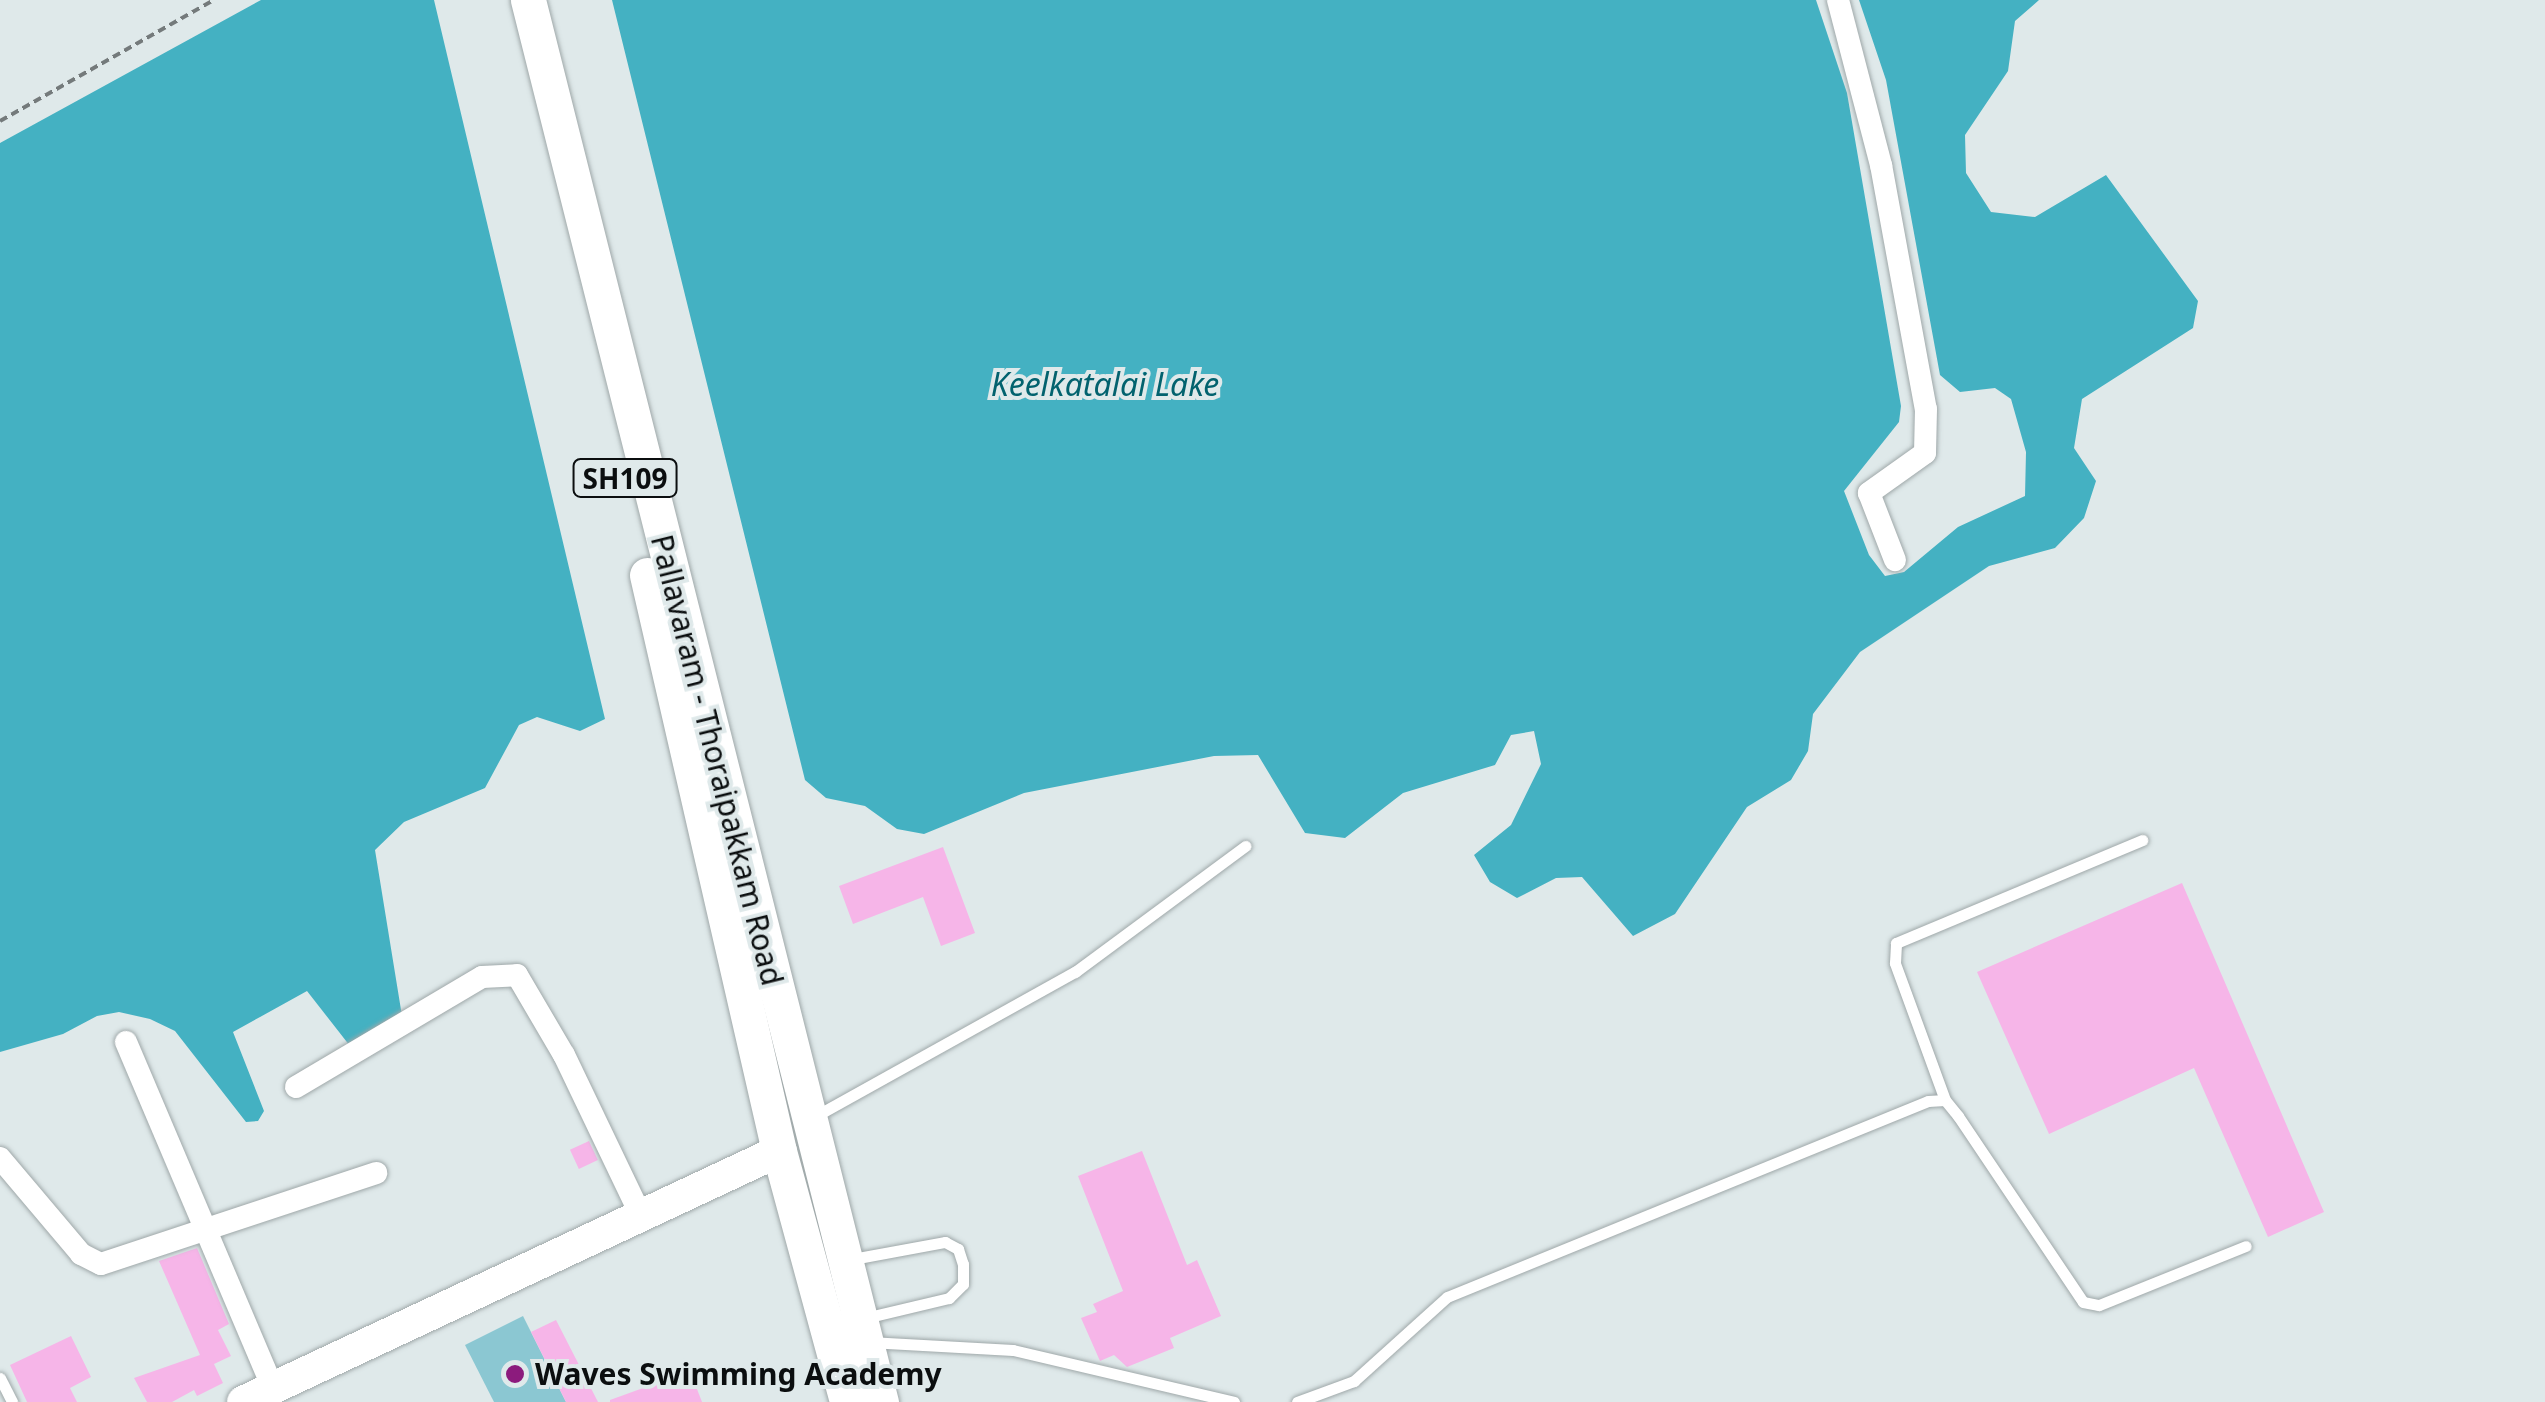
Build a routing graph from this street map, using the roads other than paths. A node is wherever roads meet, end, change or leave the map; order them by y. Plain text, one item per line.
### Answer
1 (511, 0) edge
2 (528, 0) edge
3 (1838, 0) edge
4 (1895, 560) dead end
5 (2142, 840) dead end
6 (1245, 846) dead end
7 (126, 1042) dead end
8 (296, 1087) dead end
9 (1945, 1100) junction
10 (806, 1121) junction
11 (779, 1151) junction
12 (0, 1158) edge
13 (376, 1173) dead end
14 (641, 1216) junction
15 (202, 1226) junction
16 (2246, 1246) dead end
17 (843, 1261) junction
18 (862, 1330) junction
19 (0, 1378) edge
20 (258, 1395) edge
21 (12, 1402) edge
22 (847, 1402) edge
23 (881, 1402) edge
24 (1234, 1402) edge
25 (1297, 1402) edge

1 - 11 main road, Pallavaram - Thoraipakkam Road / SH109
2 - 10 main road, Pallavaram - Thoraipakkam Road / SH109
3 - 4 street
5 - 9 lane
6 - 10 lane
7 - 15 street
8 - 14 street
9 - 16 lane
9 - 25 lane
10 - 17 main road, Pallavaram - Thoraipakkam Road / SH109
11 - 14 street
11 - 22 main road, Pallavaram - Thoraipakkam Road / SH109
12 - 15 street
13 - 15 street
14 - 20 street
15 - 20 street
17 - 18 main road, Pallavaram - Thoraipakkam Road / SH109
17 - 18 lane
18 - 23 main road, Pallavaram - Thoraipakkam Road / SH109
18 - 24 lane
19 - 21 lane

